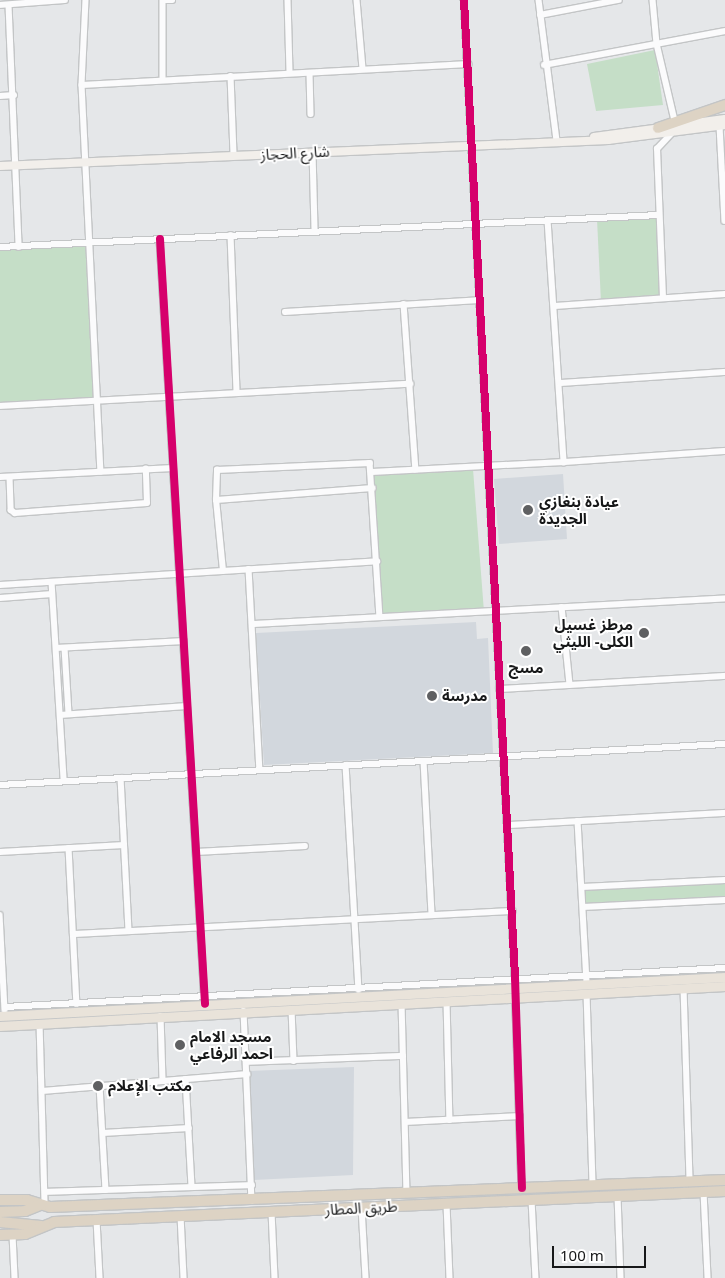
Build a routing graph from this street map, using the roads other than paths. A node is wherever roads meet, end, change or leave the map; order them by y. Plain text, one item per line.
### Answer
1 (65, 0) edge
2 (86, 0) edge
3 (163, 0) edge
4 (172, 0) edge
5 (288, 0) edge
6 (357, 0) edge
7 (464, 0) edge
8 (539, 0) edge
9 (619, 0) edge
10 (653, 0) edge
11 (0, 5) edge
12 (9, 5) junction
13 (540, 15) junction
14 (725, 31) edge
15 (657, 44) junction
16 (468, 64) junction
17 (544, 65) junction
18 (363, 69) junction
19 (290, 73) junction
20 (310, 73) junction
21 (231, 76) junction
22 (163, 79) junction
23 (82, 84) junction
24 (14, 94) junction
25 (0, 96) edge
26 (725, 105) edge
27 (311, 114) dead end
28 (725, 119) edge
29 (675, 121) junction
30 (722, 125) edge
31 (658, 128) junction
32 (671, 134) junction
33 (590, 138) junction
34 (723, 138) edge
35 (557, 140) junction
36 (472, 144) junction
37 (312, 152) junction
38 (234, 155) junction
39 (86, 162) junction
40 (15, 165) junction
41 (0, 166) edge
42 (724, 210) edge
43 (658, 215) junction
44 (548, 220) junction
45 (725, 221) edge
46 (475, 224) junction
47 (315, 230) junction
48 (231, 235) junction
49 (160, 239) junction
50 (91, 243) junction
51 (0, 247) edge
52 (19, 247) junction
53 (725, 294) edge
54 (663, 298) junction
55 (479, 300) junction
56 (404, 304) junction
57 (555, 306) junction
58 (285, 312) dead end
59 (725, 372) edge
60 (410, 384) junction
61 (560, 384) junction
62 (237, 394) junction
63 (169, 397) junction
64 (97, 401) junction
65 (0, 406) edge
66 (725, 451) edge
67 (564, 462) junction
68 (488, 467) junction
69 (173, 468) junction
70 (146, 469) junction
71 (416, 470) junction
72 (101, 472) junction
73 (372, 472) junction
74 (10, 477) junction
75 (0, 478) edge
76 (373, 488) junction
77 (216, 500) junction
78 (377, 561) junction
79 (249, 569) junction
80 (223, 571) junction
81 (181, 574) junction
82 (52, 582) junction
83 (0, 585) edge
84 (52, 594) junction
85 (0, 598) edge
86 (725, 598) edge
87 (562, 607) junction
88 (495, 610) junction
89 (380, 617) junction
90 (252, 624) junction
91 (184, 641) junction
92 (56, 648) junction
93 (65, 648) junction
94 (725, 676) edge
95 (570, 685) junction
96 (499, 689) junction
97 (187, 706) junction
98 (69, 714) junction
99 (60, 715) junction
100 (725, 744) edge
101 (504, 756) junction
102 (424, 761) junction
103 (346, 765) junction
104 (260, 770) junction
105 (191, 774) junction
106 (121, 778) junction
107 (64, 781) junction
108 (0, 785) edge
109 (725, 813) edge
110 (578, 821) junction
111 (508, 825) junction
112 (124, 844) junction
113 (306, 846) dead end
114 (68, 848) junction
115 (0, 852) edge
116 (196, 852) junction
117 (725, 880) edge
118 (582, 888) junction
119 (725, 900) edge
120 (583, 907) junction
121 (512, 911) junction
122 (0, 915) edge
123 (432, 915) junction
124 (354, 919) junction
125 (200, 927) junction
126 (129, 931) junction
127 (73, 934) junction
128 (725, 968) edge
129 (725, 977) edge
130 (587, 984) junction
131 (725, 986) edge
132 (516, 988) junction
133 (684, 988) junction
134 (359, 991) junction
135 (205, 999) junction
136 (446, 1001) junction
137 (402, 1003) junction
138 (78, 1006) junction
139 (292, 1009) junction
140 (244, 1012) junction
141 (4, 1013) edge
142 (161, 1016) junction
143 (40, 1023) junction
144 (3, 1025) edge
145 (403, 1056) junction
146 (294, 1061) junction
147 (246, 1062) junction
148 (246, 1074) junction
149 (186, 1079) junction
150 (163, 1081) junction
151 (100, 1086) junction
152 (42, 1091) junction
153 (520, 1116) junction
154 (450, 1120) junction
155 (405, 1122) junction
156 (189, 1128) junction
157 (103, 1132) junction
158 (725, 1180) edge
159 (690, 1181) junction
160 (252, 1185) junction
161 (593, 1186) junction
162 (192, 1187) junction
163 (522, 1188) junction
164 (106, 1190) junction
165 (725, 1191) edge
166 (45, 1192) junction
167 (704, 1192) junction
168 (408, 1194) junction
169 (618, 1196) junction
170 (0, 1200) edge
171 (252, 1200) junction
172 (532, 1200) junction
173 (447, 1204) junction
174 (42, 1206) junction
175 (362, 1208) junction
176 (0, 1212) edge
177 (272, 1212) junction
178 (181, 1216) junction
179 (97, 1220) junction
180 (0, 1222) edge
181 (41, 1226) junction
182 (13, 1235) junction
183 (0, 1236) edge
184 (15, 1278) edge
185 (100, 1278) edge
186 (184, 1278) edge
187 (275, 1278) edge
188 (366, 1278) edge
189 (450, 1278) edge
190 (536, 1278) edge
191 (621, 1278) edge
192 (708, 1278) edge

1 - 12 street
2 - 23 street
3 - 4 street
3 - 22 street
5 - 19 street
6 - 18 street
7 - 16 street
8 - 13 street
9 - 13 street
10 - 15 street
11 - 12 street
12 - 24 street
13 - 17 street
14 - 15 street
15 - 17 street
15 - 29 street
16 - 18 street
16 - 36 street
17 - 35 street
18 - 20 street
19 - 20 street
19 - 21 street
20 - 27 street
21 - 22 street
21 - 38 street
22 - 23 street
23 - 39 street
24 - 25 street
24 - 40 street
26 - 29 highway
28 - 31 main road, شارع الحجاز
29 - 31 highway
30 - 32 main road, شارع الحجاز
30 - 34 street
31 - 33 main road, شارع الحجاز
32 - 33 main road, شارع الحجاز
32 - 43 street
33 - 35 main road, شارع الحجاز
34 - 42 street
35 - 36 main road, شارع الحجاز
36 - 37 main road, شارع الحجاز
36 - 46 street
37 - 38 main road, شارع الحجاز
37 - 47 street
38 - 39 main road, شارع الحجاز
39 - 40 main road, شارع الحجاز
39 - 50 street
40 - 41 main road, شارع الحجاز
40 - 52 street
42 - 45 street
43 - 44 street
43 - 54 street
44 - 46 street
44 - 57 street
46 - 47 street
46 - 55 street
47 - 48 street
48 - 49 street
48 - 62 street
49 - 50 street
49 - 63 street
50 - 52 street
50 - 64 street
51 - 52 street
53 - 54 street
54 - 57 street
55 - 56 street
55 - 68 street
56 - 58 street
56 - 60 street
57 - 61 street
59 - 61 street
60 - 62 street
60 - 71 street
61 - 67 street
62 - 63 street
63 - 64 street
63 - 69 street
64 - 65 street
64 - 72 street
66 - 67 street
67 - 68 street
68 - 71 street
68 - 88 street
69 - 70 street
69 - 81 street
70 - 72 street
70 - 74 street
71 - 73 street
72 - 74 street
73 - 76 street
73 - 77 street
74 - 75 street
76 - 77 street
76 - 78 street
77 - 80 street
78 - 79 street
78 - 89 street
79 - 80 street
79 - 90 street
80 - 81 street
81 - 82 street
81 - 91 street
82 - 83 street
82 - 84 street
84 - 85 street
84 - 92 street
86 - 87 street
87 - 88 street
87 - 95 street
88 - 89 street
88 - 96 street
89 - 90 street
90 - 104 street
91 - 93 street
91 - 97 street
92 - 93 street
92 - 99 street
93 - 98 street
94 - 95 street
95 - 96 street
96 - 101 street
97 - 98 street
97 - 105 street
98 - 99 street
99 - 107 street
100 - 101 street
101 - 102 street
101 - 111 street
102 - 103 street
102 - 123 street
103 - 104 street
103 - 124 street
104 - 105 street
105 - 106 street
105 - 116 street
106 - 107 street
106 - 112 street
107 - 108 street
109 - 110 street
110 - 111 street
110 - 118 street
111 - 121 street
112 - 114 street
112 - 126 street
113 - 116 street
114 - 115 street
114 - 127 street
116 - 125 street
117 - 118 street
118 - 120 street
119 - 120 street
120 - 130 street
121 - 123 street
121 - 132 street
122 - 141 street
123 - 124 street
124 - 125 street
124 - 134 street
125 - 126 street
125 - 135 street
126 - 127 street
127 - 138 street
128 - 130 street
129 - 130 main road
130 - 132 main road
130 - 132 street
130 - 133 main road
130 - 161 street
131 - 133 main road
132 - 134 main road
132 - 136 main road
132 - 153 street
133 - 159 street
134 - 135 main road
135 - 138 main road
136 - 137 main road
136 - 154 street
137 - 139 main road
137 - 145 street
138 - 141 main road
139 - 140 main road
139 - 146 street
140 - 142 main road
140 - 147 street
141 - 144 street
142 - 143 main road
142 - 150 street
143 - 144 main road
143 - 152 street
145 - 146 street
145 - 155 street
146 - 147 street
147 - 148 street
148 - 149 street
148 - 160 street
149 - 150 street
149 - 156 street
150 - 151 street
151 - 152 street
151 - 157 street
152 - 166 street
153 - 154 street
153 - 163 street
154 - 155 street
155 - 168 street
156 - 157 street
156 - 162 street
157 - 164 street
158 - 159 highway, طريق المطار
159 - 161 highway, طريق المطار
160 - 162 street
160 - 171 street
161 - 163 highway, طريق المطار
162 - 164 street
163 - 168 highway, طريق المطار
164 - 166 street
165 - 167 highway, طريق المطار
166 - 174 street
167 - 169 highway, طريق المطار
167 - 192 street
168 - 171 highway, طريق المطار
169 - 172 highway, طريق المطار
169 - 191 street
170 - 174 highway, طريق المطار
171 - 174 highway, طريق المطار
172 - 173 highway, طريق المطار
172 - 190 street
173 - 175 highway, طريق المطار
173 - 189 street
174 - 176 highway
175 - 177 highway, طريق المطار
175 - 188 street
177 - 178 highway, طريق المطار
177 - 187 street
178 - 179 highway, طريق المطار
178 - 186 street
179 - 181 highway, طريق المطار
179 - 185 street
180 - 181 highway
181 - 182 highway, طريق المطار
182 - 183 highway, طريق المطار
182 - 184 street

